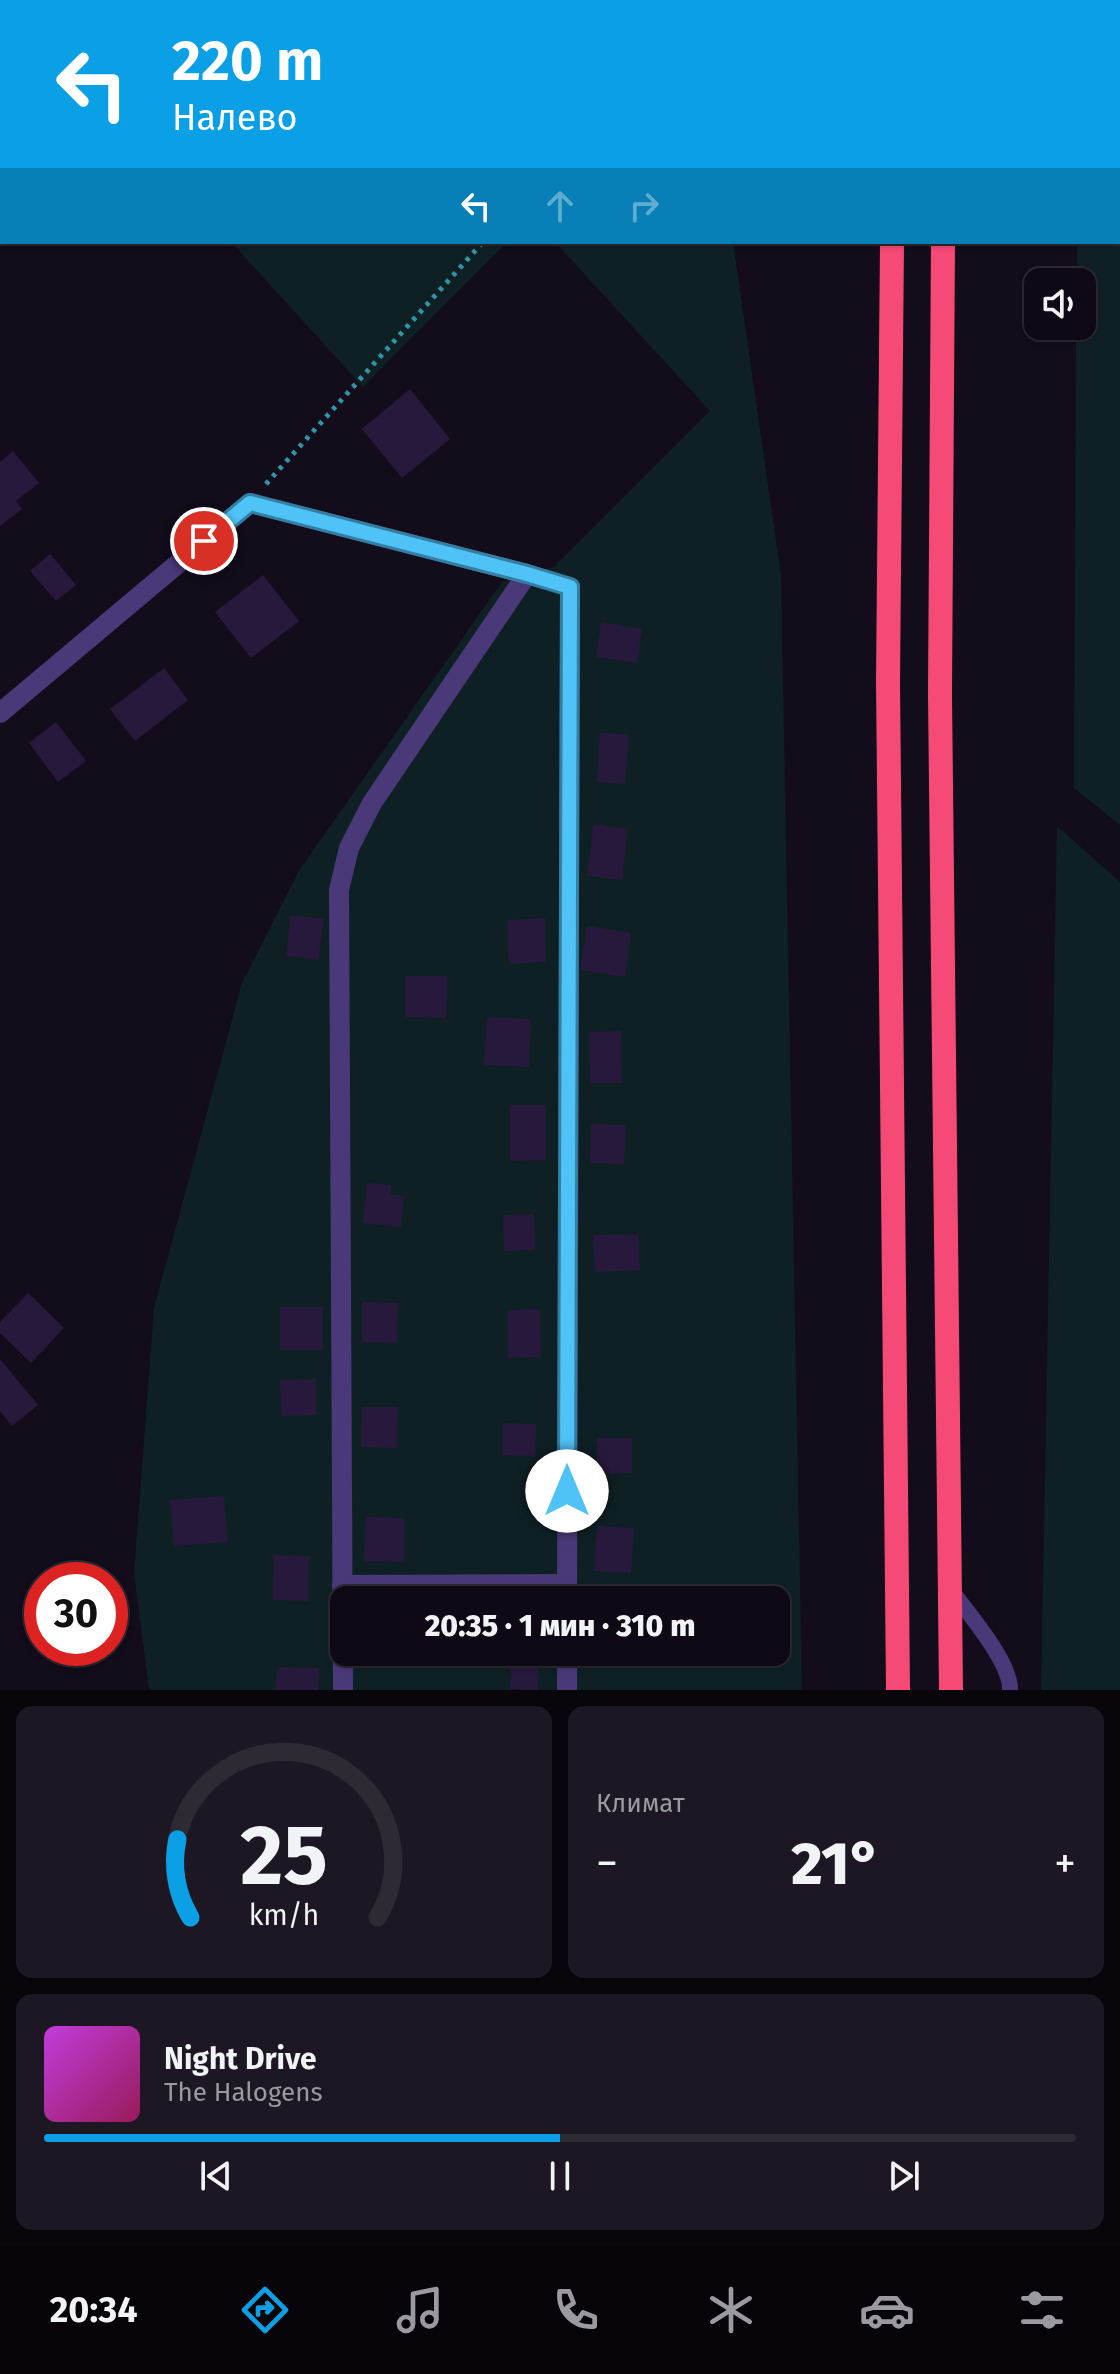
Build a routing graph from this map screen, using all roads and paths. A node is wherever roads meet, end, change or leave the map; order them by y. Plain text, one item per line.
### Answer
1 (481, 244) edge
2 (892, 244) edge
3 (943, 244) edge
4 (250, 503) junction
5 (527, 574) junction
6 (0, 713) edge
7 (342, 1585) junction
8 (374, 1586) edge
9 (566, 1586) edge
10 (950, 1588) junction
11 (567, 1666) edge
12 (343, 1690) edge
13 (567, 1690) edge
14 (898, 1690) edge
15 (951, 1690) edge
16 (1010, 1690) edge

1 - 4 path
2 - 14 highway
3 - 10 highway
4 - 5 street
4 - 6 street
5 - 7 street
5 - 9 street
7 - 8 street
7 - 12 street
10 - 15 highway
10 - 16 lane
11 - 13 street

